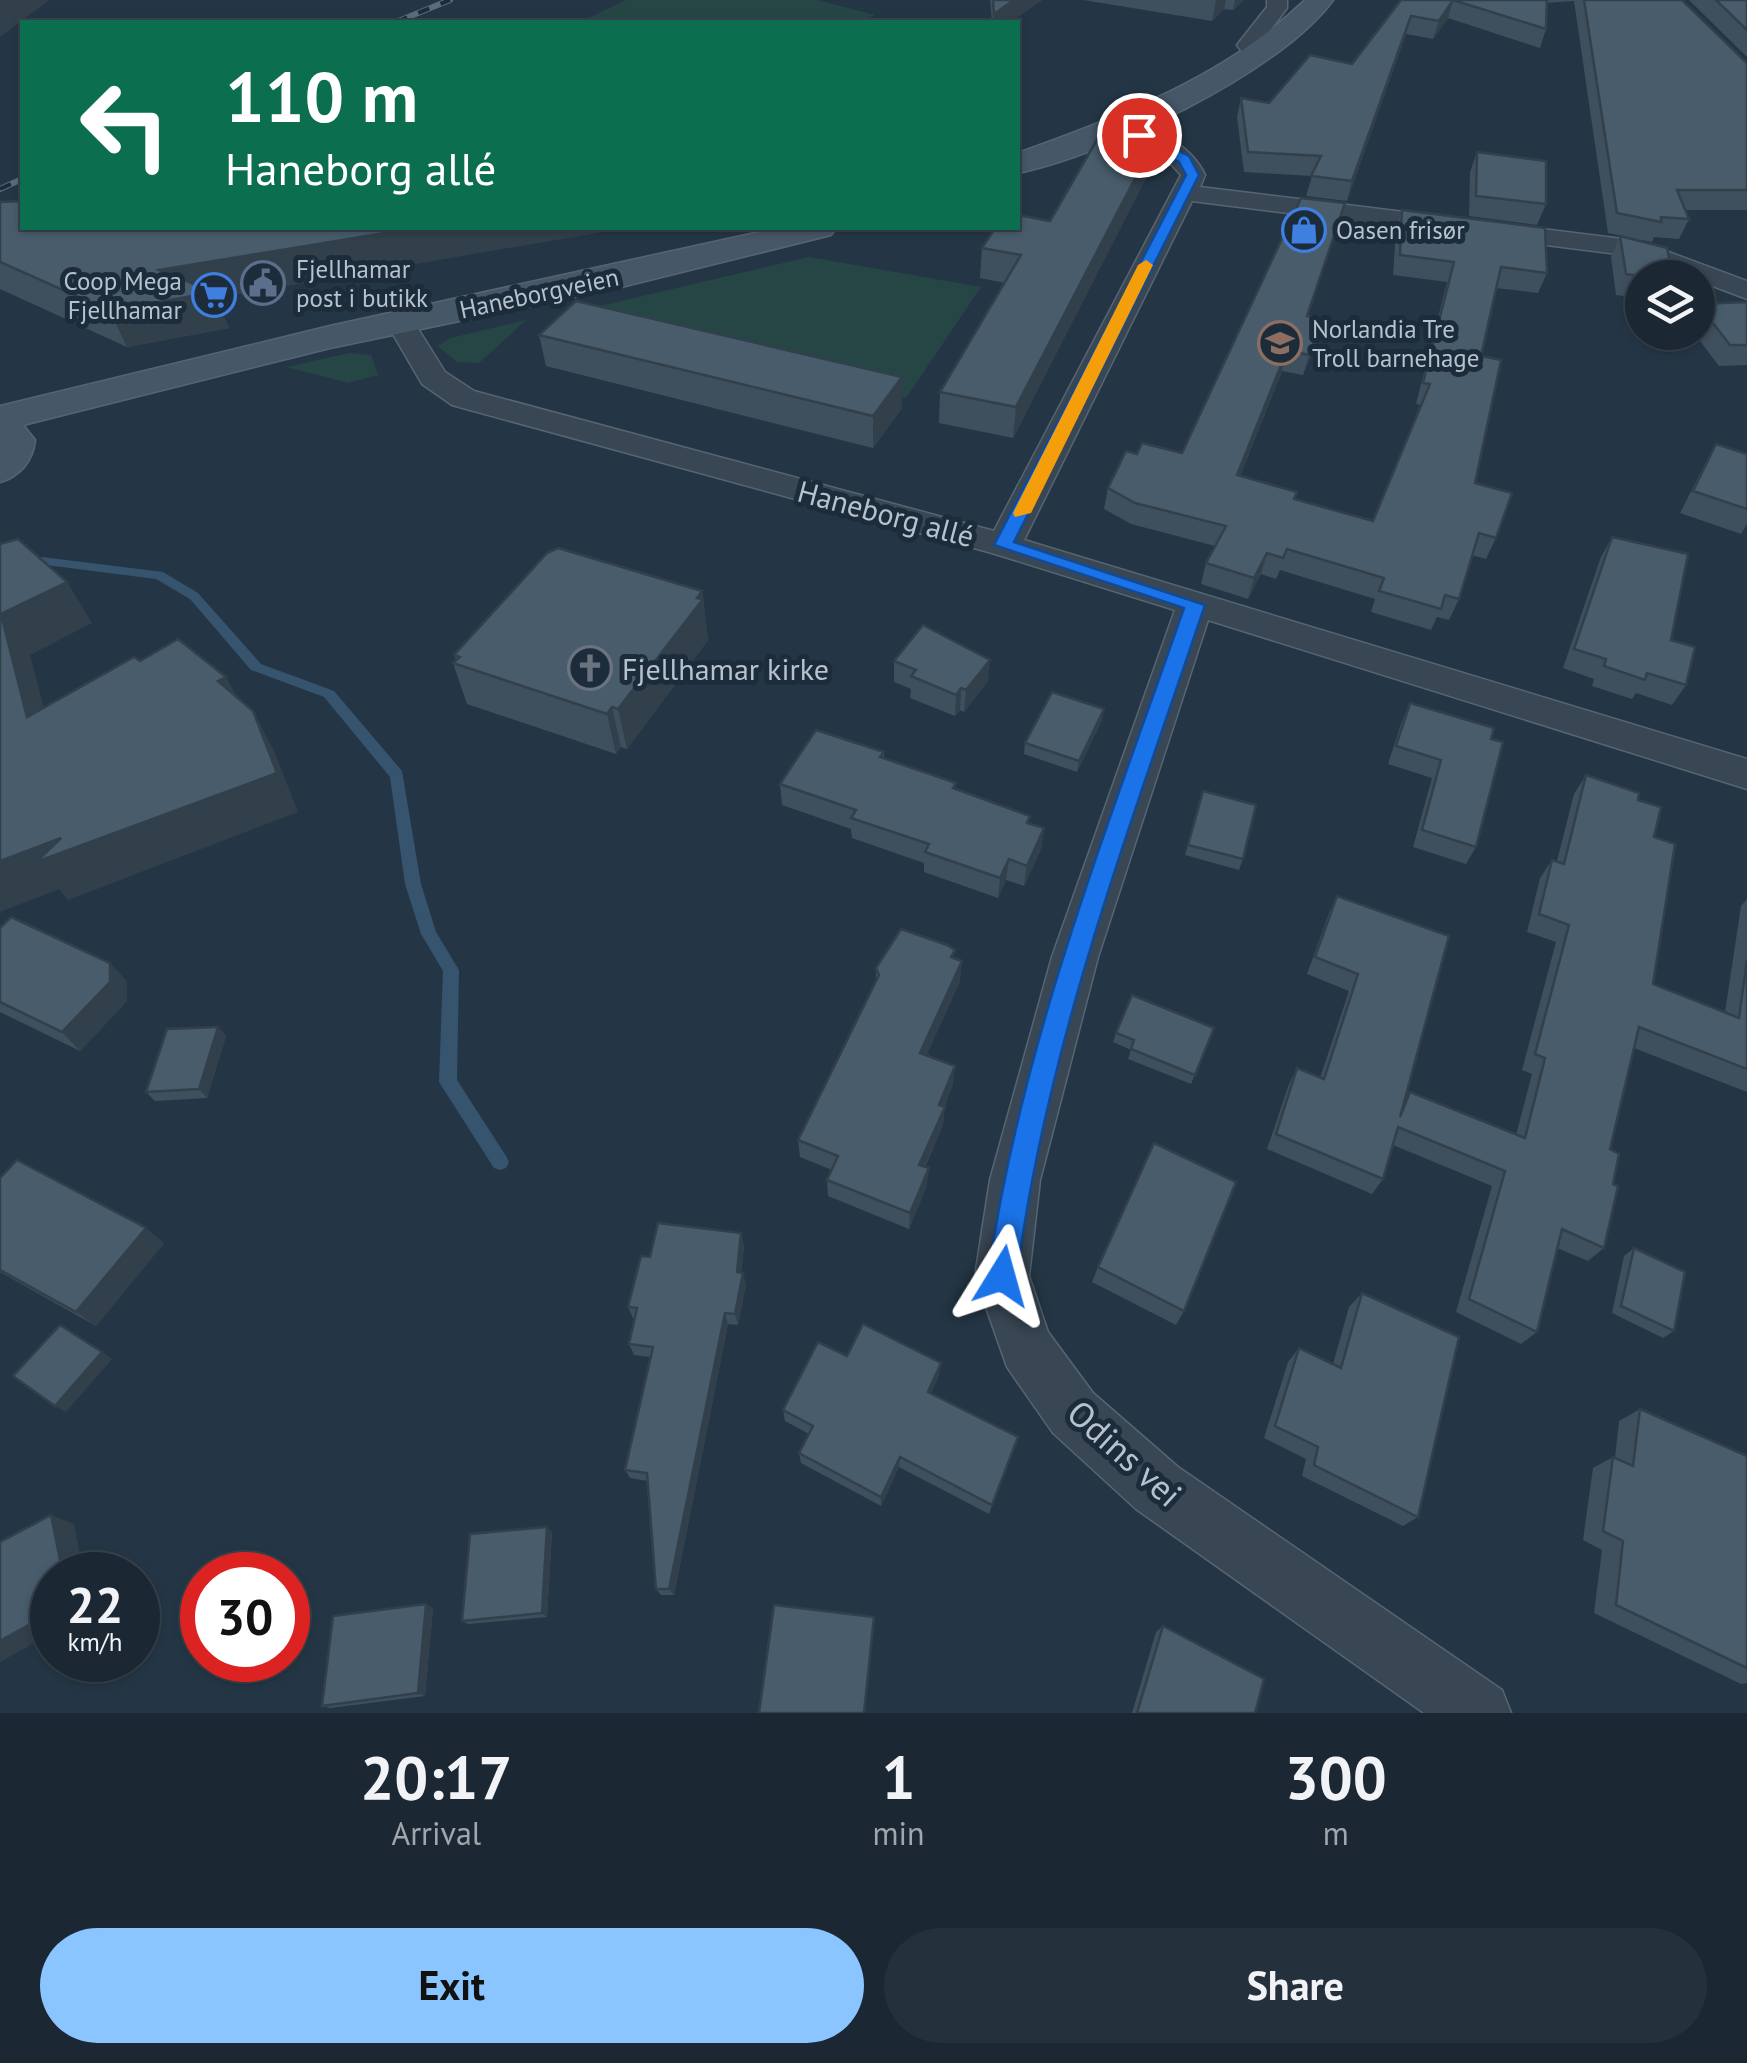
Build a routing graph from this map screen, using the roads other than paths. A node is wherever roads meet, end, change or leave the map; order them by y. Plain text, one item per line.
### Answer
1 (1278, 0) edge
2 (1320, 0) edge
3 (1257, 56) junction
4 (1114, 124) junction
5 (1020, 163) edge
6 (1186, 193) junction
7 (811, 230) edge
8 (1747, 291) edge
9 (400, 322) junction
10 (3, 441) edge
11 (1004, 545) junction
12 (1195, 605) junction
13 (1747, 774) edge
14 (1480, 1713) edge

1 - 3 street
2 - 3 street
3 - 4 street
4 - 5 street
4 - 6 street
6 - 8 street
6 - 11 street
7 - 9 street, Haneborgveien
9 - 10 street, Haneborgveien
9 - 11 street, Haneborg allé
11 - 12 street, Haneborg allé
12 - 13 street, Haneborg allé
12 - 14 street, Odins vei

